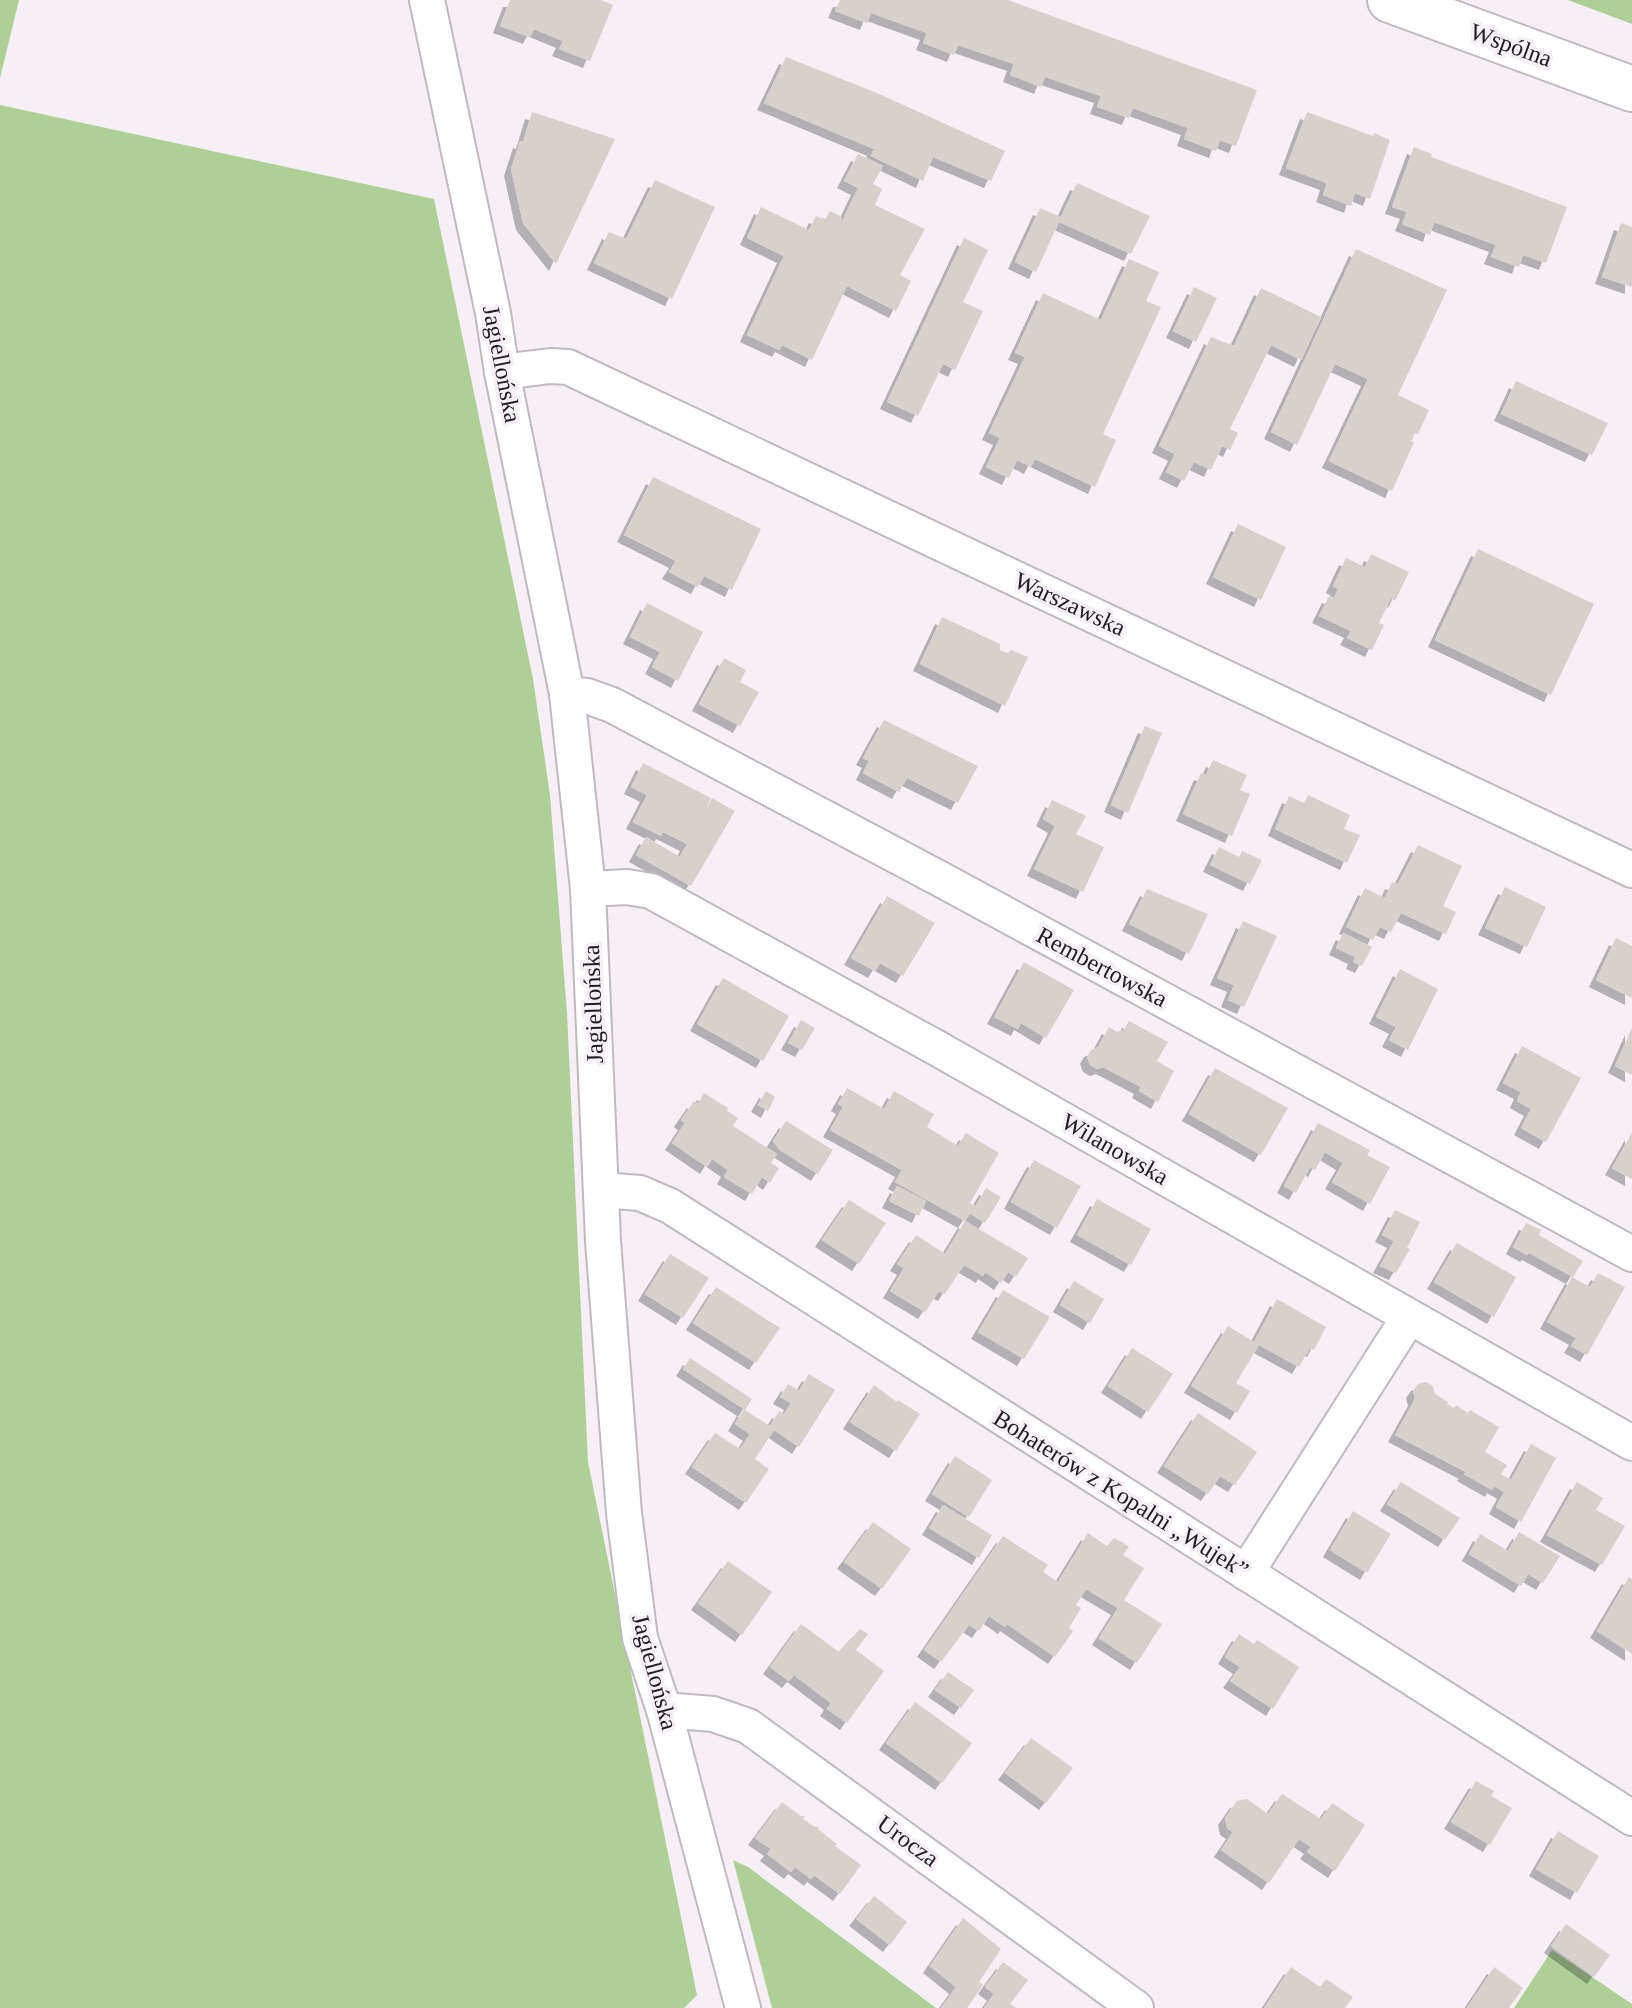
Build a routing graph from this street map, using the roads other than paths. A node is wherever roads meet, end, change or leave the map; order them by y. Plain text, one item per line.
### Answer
1 (427, 0) edge
2 (1390, 0) edge
3 (1632, 89) edge
4 (502, 372) junction
5 (567, 694) junction
6 (1632, 870) edge
7 (588, 889) junction
8 (602, 1190) junction
9 (1632, 1254) edge
10 (1409, 1317) junction
11 (1632, 1443) edge
12 (1246, 1573) junction
13 (664, 1710) junction
14 (1632, 1818) edge
15 (735, 2006) edge
16 (1136, 2008) edge

1 - 4 street, Jagiellońska
2 - 3 street, Wspólna
4 - 5 street, Jagiellońska
4 - 6 street, Warszawska
5 - 7 street, Jagiellońska
5 - 9 street, Rembertowska
7 - 8 street, Jagiellońska
7 - 10 street, Wilanowska
8 - 12 street, Bohaterów z Kopalni „Wujek”
8 - 13 street, Jagiellońska
10 - 11 street, Wilanowska
10 - 12 street
12 - 14 street, Bohaterów z Kopalni „Wujek”
13 - 15 street, Jagiellońska
13 - 16 street, Urocza

